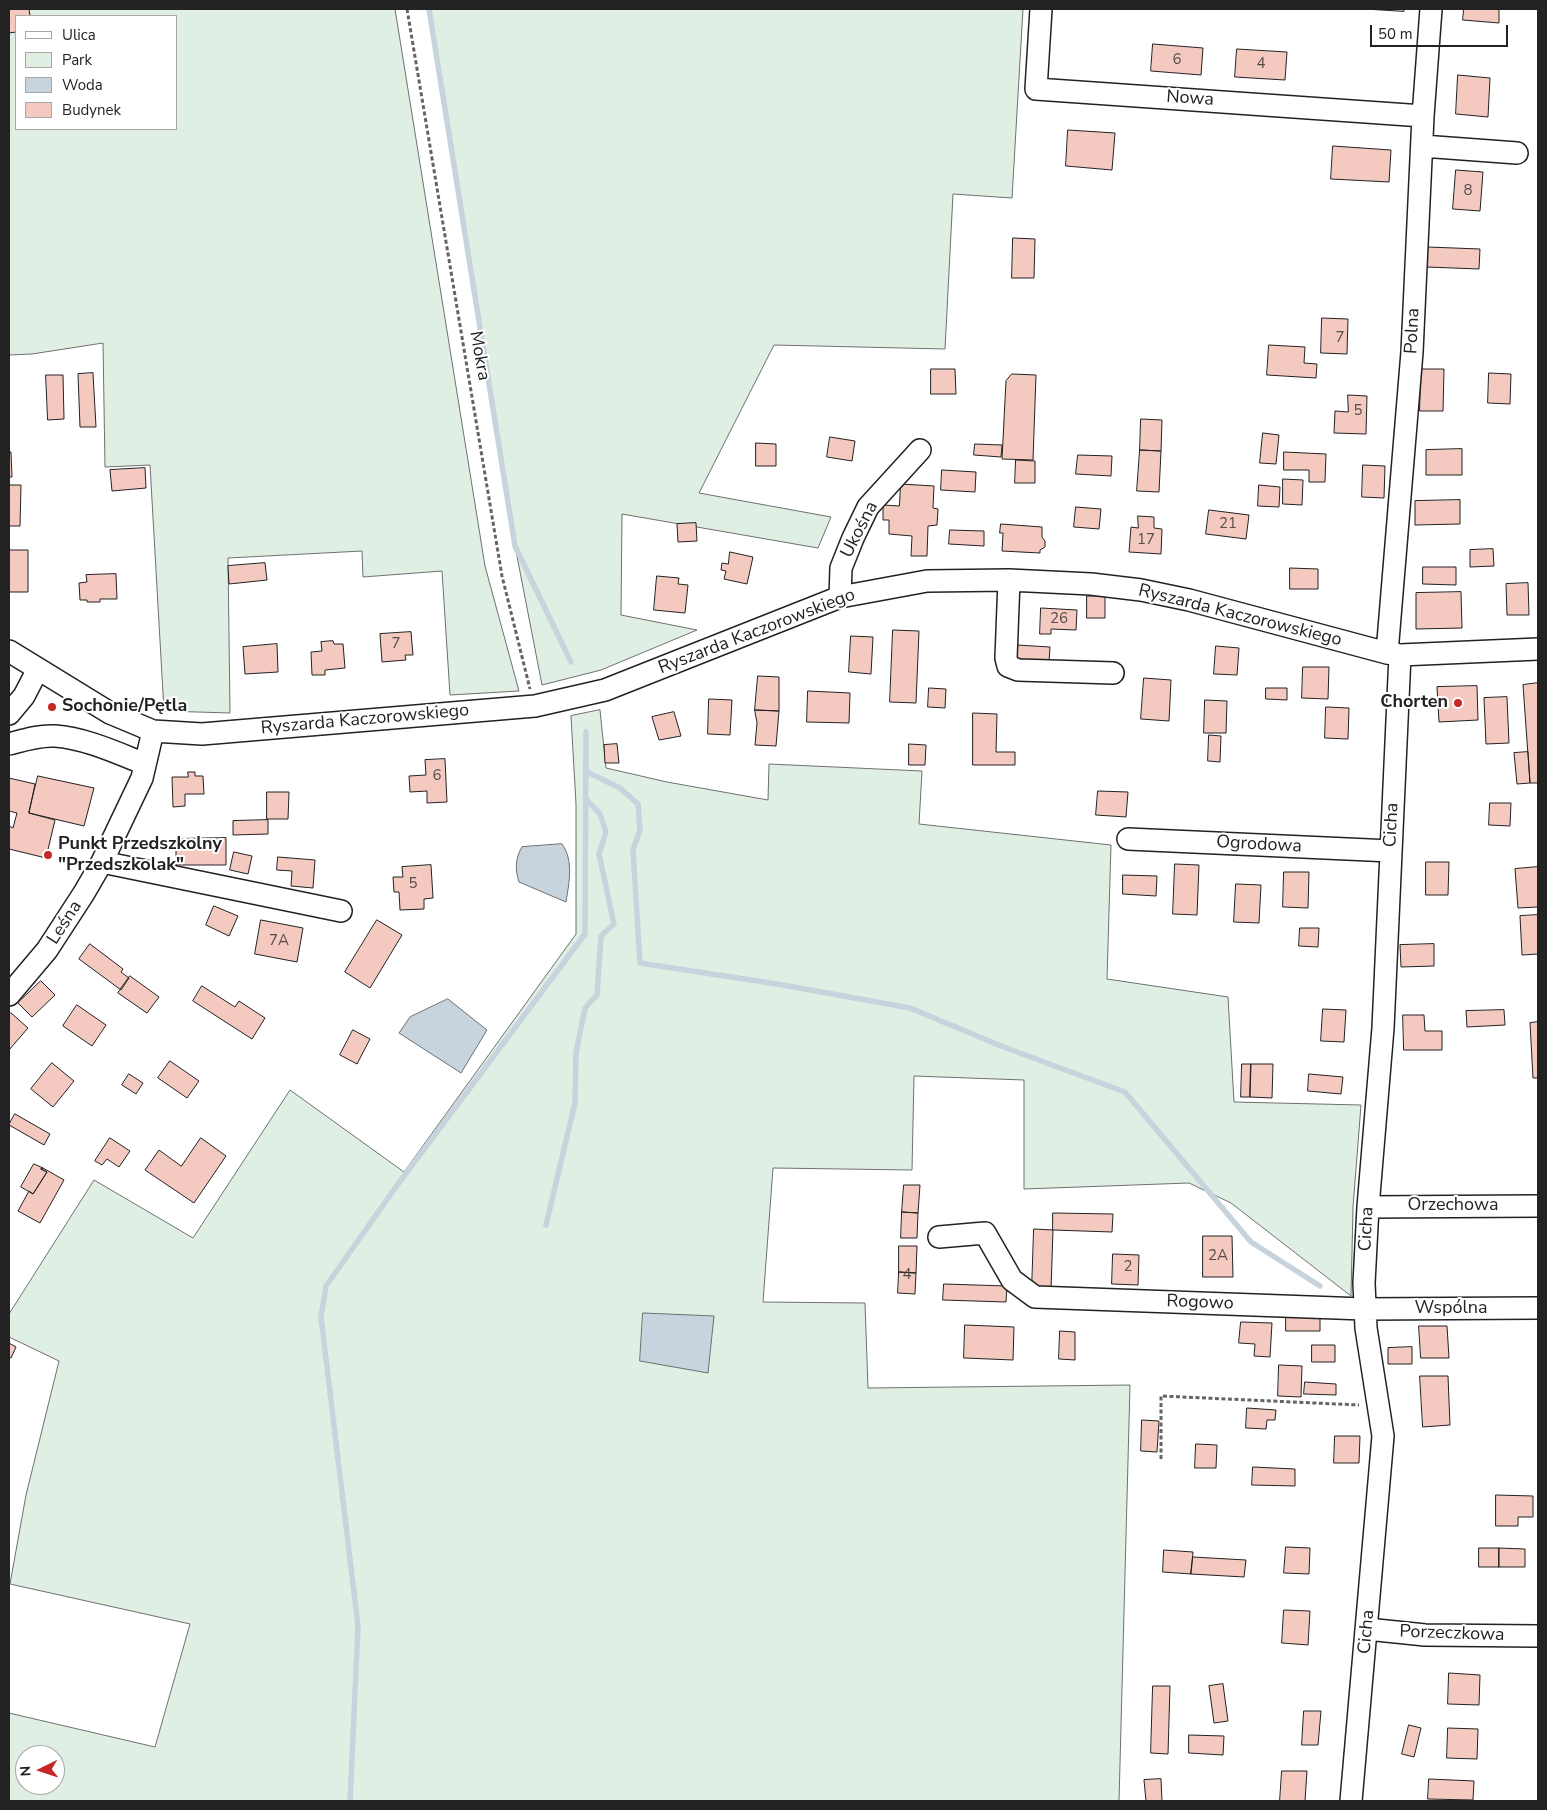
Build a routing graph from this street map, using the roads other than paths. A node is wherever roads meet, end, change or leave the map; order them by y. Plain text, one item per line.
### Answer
1 (1041, 9) edge
2 (1431, 9) edge
3 (1423, 116) junction
4 (1422, 146) junction
5 (1518, 153) dead end
6 (920, 450) dead end
7 (1009, 580) junction
8 (840, 597) junction
9 (1538, 649) edge
10 (9, 651) edge
11 (1393, 654) junction
12 (38, 669) junction
13 (1113, 672) dead end
14 (9, 714) edge
15 (153, 731) junction
16 (9, 744) edge
17 (145, 764) junction
18 (1128, 839) dead end
19 (1391, 851) junction
20 (102, 862) junction
21 (341, 910) dead end
22 (9, 995) edge
23 (1538, 1206) edge
24 (1368, 1207) junction
25 (939, 1237) dead end
26 (1538, 1308) edge
27 (1364, 1309) junction
28 (1367, 1629) junction
29 (1538, 1636) edge
30 (1351, 1801) edge

1 - 3 street, Nowa
2 - 3 street, Polna
3 - 4 street, Polna
4 - 5 street
4 - 11 street, Polna
6 - 8 street, Ukośna
7 - 8 street, Ryszarda Kaczorowskiego
7 - 11 street, Ryszarda Kaczorowskiego
7 - 13 street
8 - 15 street, Ryszarda Kaczorowskiego
9 - 11 street, Ryszarda Kaczorowskiego
10 - 12 street, Ryszarda Kaczorowskiego
11 - 19 street, Cicha
12 - 14 street
12 - 15 street, Ryszarda Kaczorowskiego
15 - 17 street, Leśna
16 - 17 street
17 - 20 street, Leśna
18 - 19 street, Ogrodowa
19 - 24 street, Cicha
20 - 21 street
20 - 22 street, Leśna
23 - 24 street, Orzechowa
24 - 27 street, Cicha
25 - 27 street, Rogowo
26 - 27 street, Wspólna
27 - 28 street, Cicha
28 - 29 street, Porzeczkowa
28 - 30 street, Cicha

